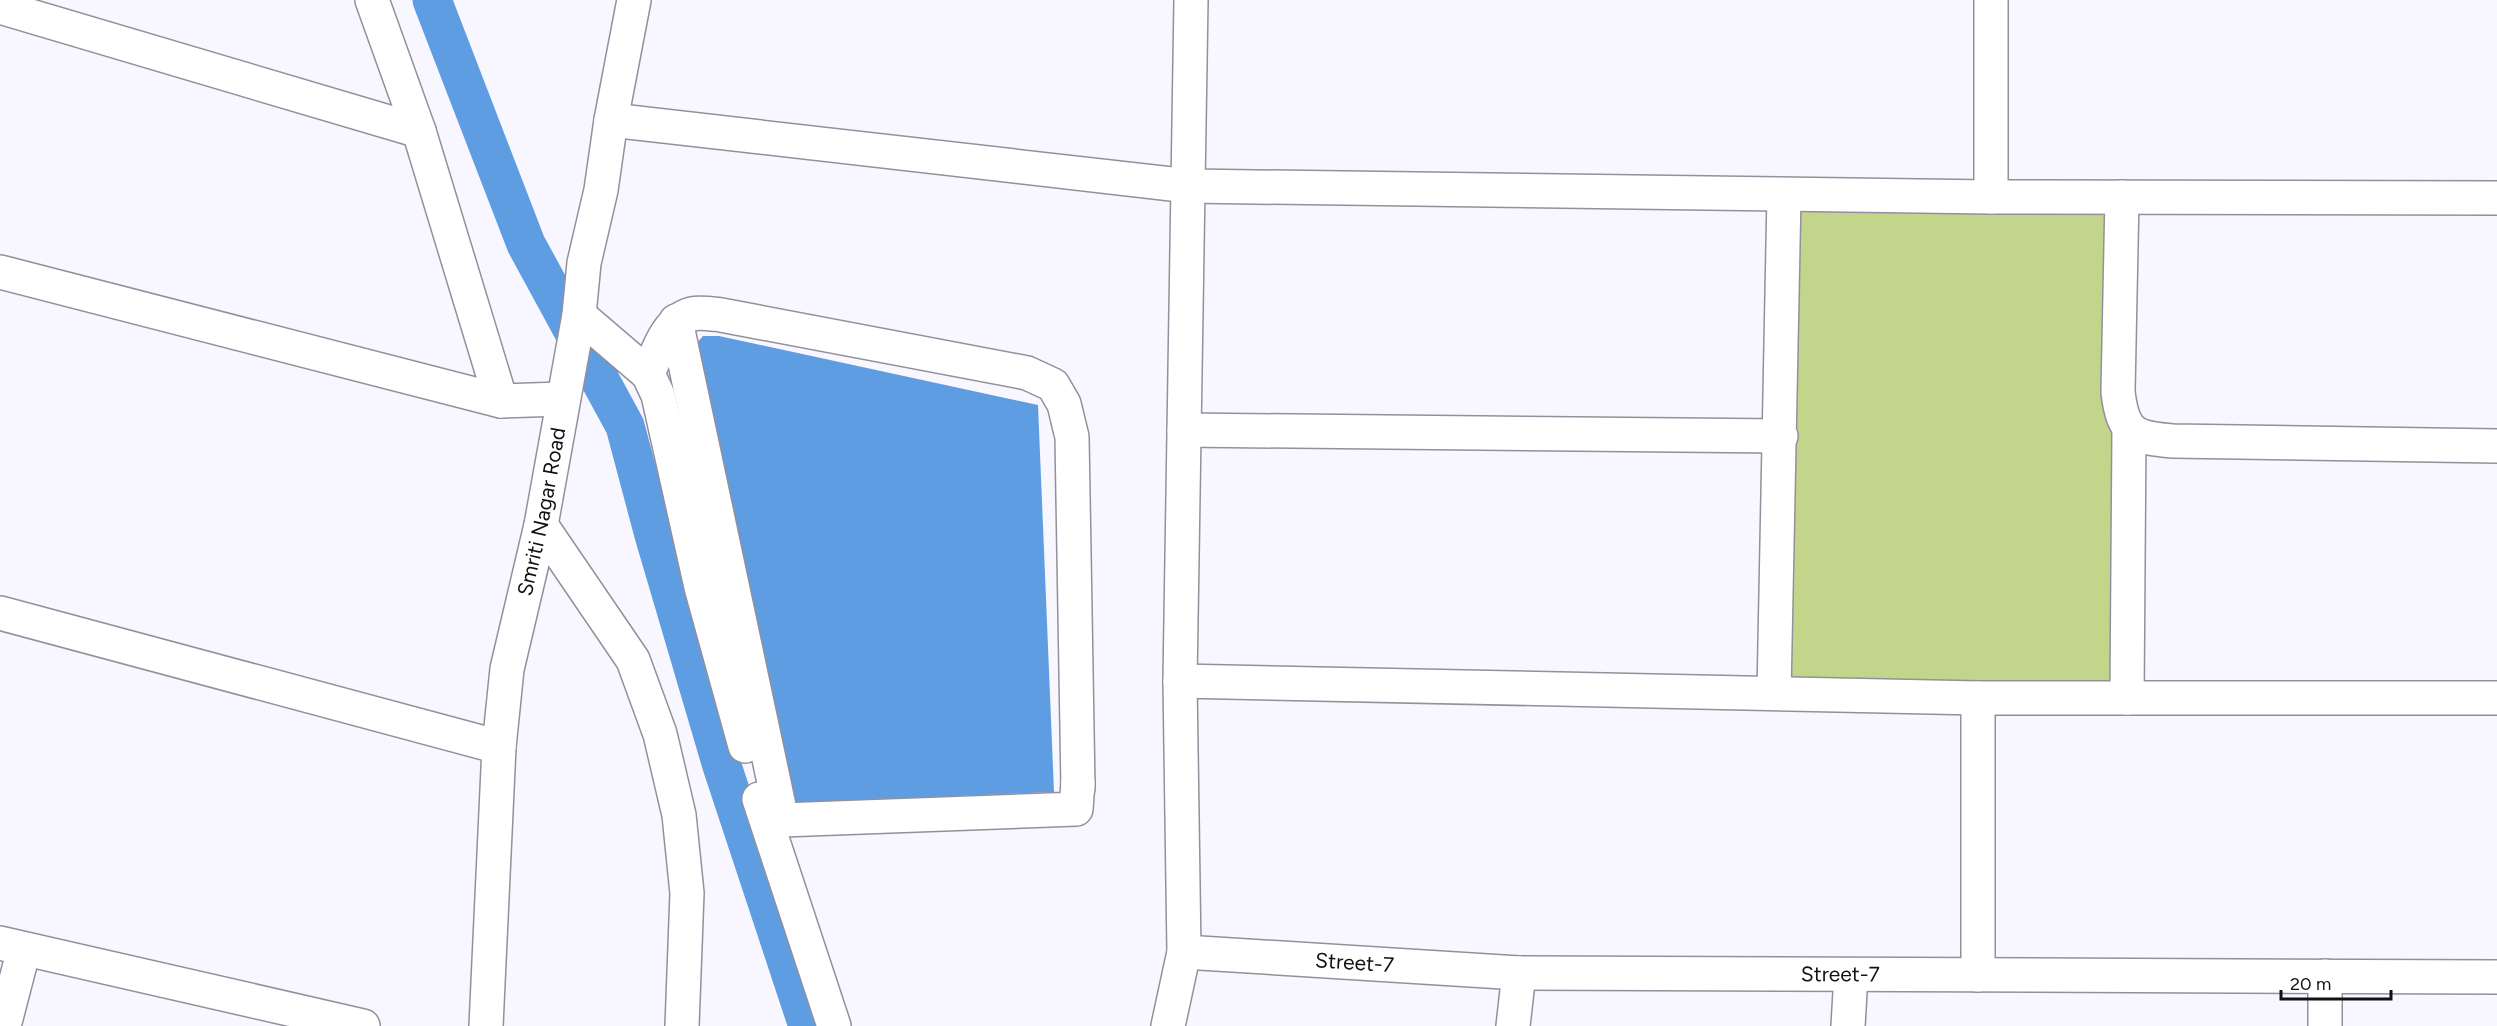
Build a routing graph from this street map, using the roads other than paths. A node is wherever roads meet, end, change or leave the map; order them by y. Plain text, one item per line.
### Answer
1 (372, 0) edge
2 (634, 0) edge
3 (1191, 0) edge
4 (1991, 0) edge
5 (0, 7) edge
6 (611, 120) junction
7 (419, 131) junction
8 (1189, 186) junction
9 (1784, 195) junction
10 (1991, 197) junction
11 (2122, 197) junction
12 (2497, 198) edge
13 (0, 272) edge
14 (579, 315) junction
15 (676, 321) junction
16 (648, 374) junction
17 (562, 399) junction
18 (501, 401) junction
19 (1184, 430) junction
20 (2129, 431) junction
21 (1781, 436) junction
22 (2497, 446) edge
23 (541, 525) junction
24 (0, 613) edge
25 (1180, 681) junction
26 (1774, 693) junction
27 (1978, 698) junction
28 (2127, 698) junction
29 (2497, 698) edge
30 (499, 747) junction
31 (12, 946) edge
32 (1184, 952) junction
33 (1519, 973) junction
34 (1851, 975) junction
35 (1978, 975) junction
36 (2325, 976) junction
37 (2497, 977) edge
38 (4, 1026) edge
39 (363, 1026) edge
40 (486, 1026) edge
41 (682, 1026) edge
42 (834, 1026) edge
43 (1168, 1026) edge
44 (1513, 1026) edge
45 (1848, 1026) edge
46 (2325, 1026) edge

1 - 7 street
2 - 6 street, Smriti Nagar Road
3 - 8 street
4 - 10 street
5 - 7 street
6 - 8 street
6 - 14 street, Smriti Nagar Road
7 - 18 street
8 - 9 street
8 - 19 street
9 - 10 street
9 - 21 street
10 - 11 street
11 - 12 street
11 - 20 street
13 - 18 street
14 - 16 street
14 - 17 street, Smriti Nagar Road
15 - 15 street
15 - 16 street
16 - 42 street
17 - 18 street
17 - 23 street, Smriti Nagar Road
19 - 21 street
19 - 25 street
20 - 22 street
20 - 28 street
21 - 26 street
23 - 30 street, Smriti Nagar Road
23 - 41 street
24 - 30 street
25 - 26 street
25 - 32 street
26 - 27 street
27 - 28 street
27 - 35 street
28 - 29 street
30 - 40 street, Smriti Nagar Road
31 - 38 street
31 - 39 street
32 - 33 street, Street-7
32 - 43 street
33 - 34 street, Street-7
33 - 44 street
34 - 35 street, Street-7
34 - 45 street
35 - 36 street, Street-7
36 - 37 street, Street-7
36 - 46 street

